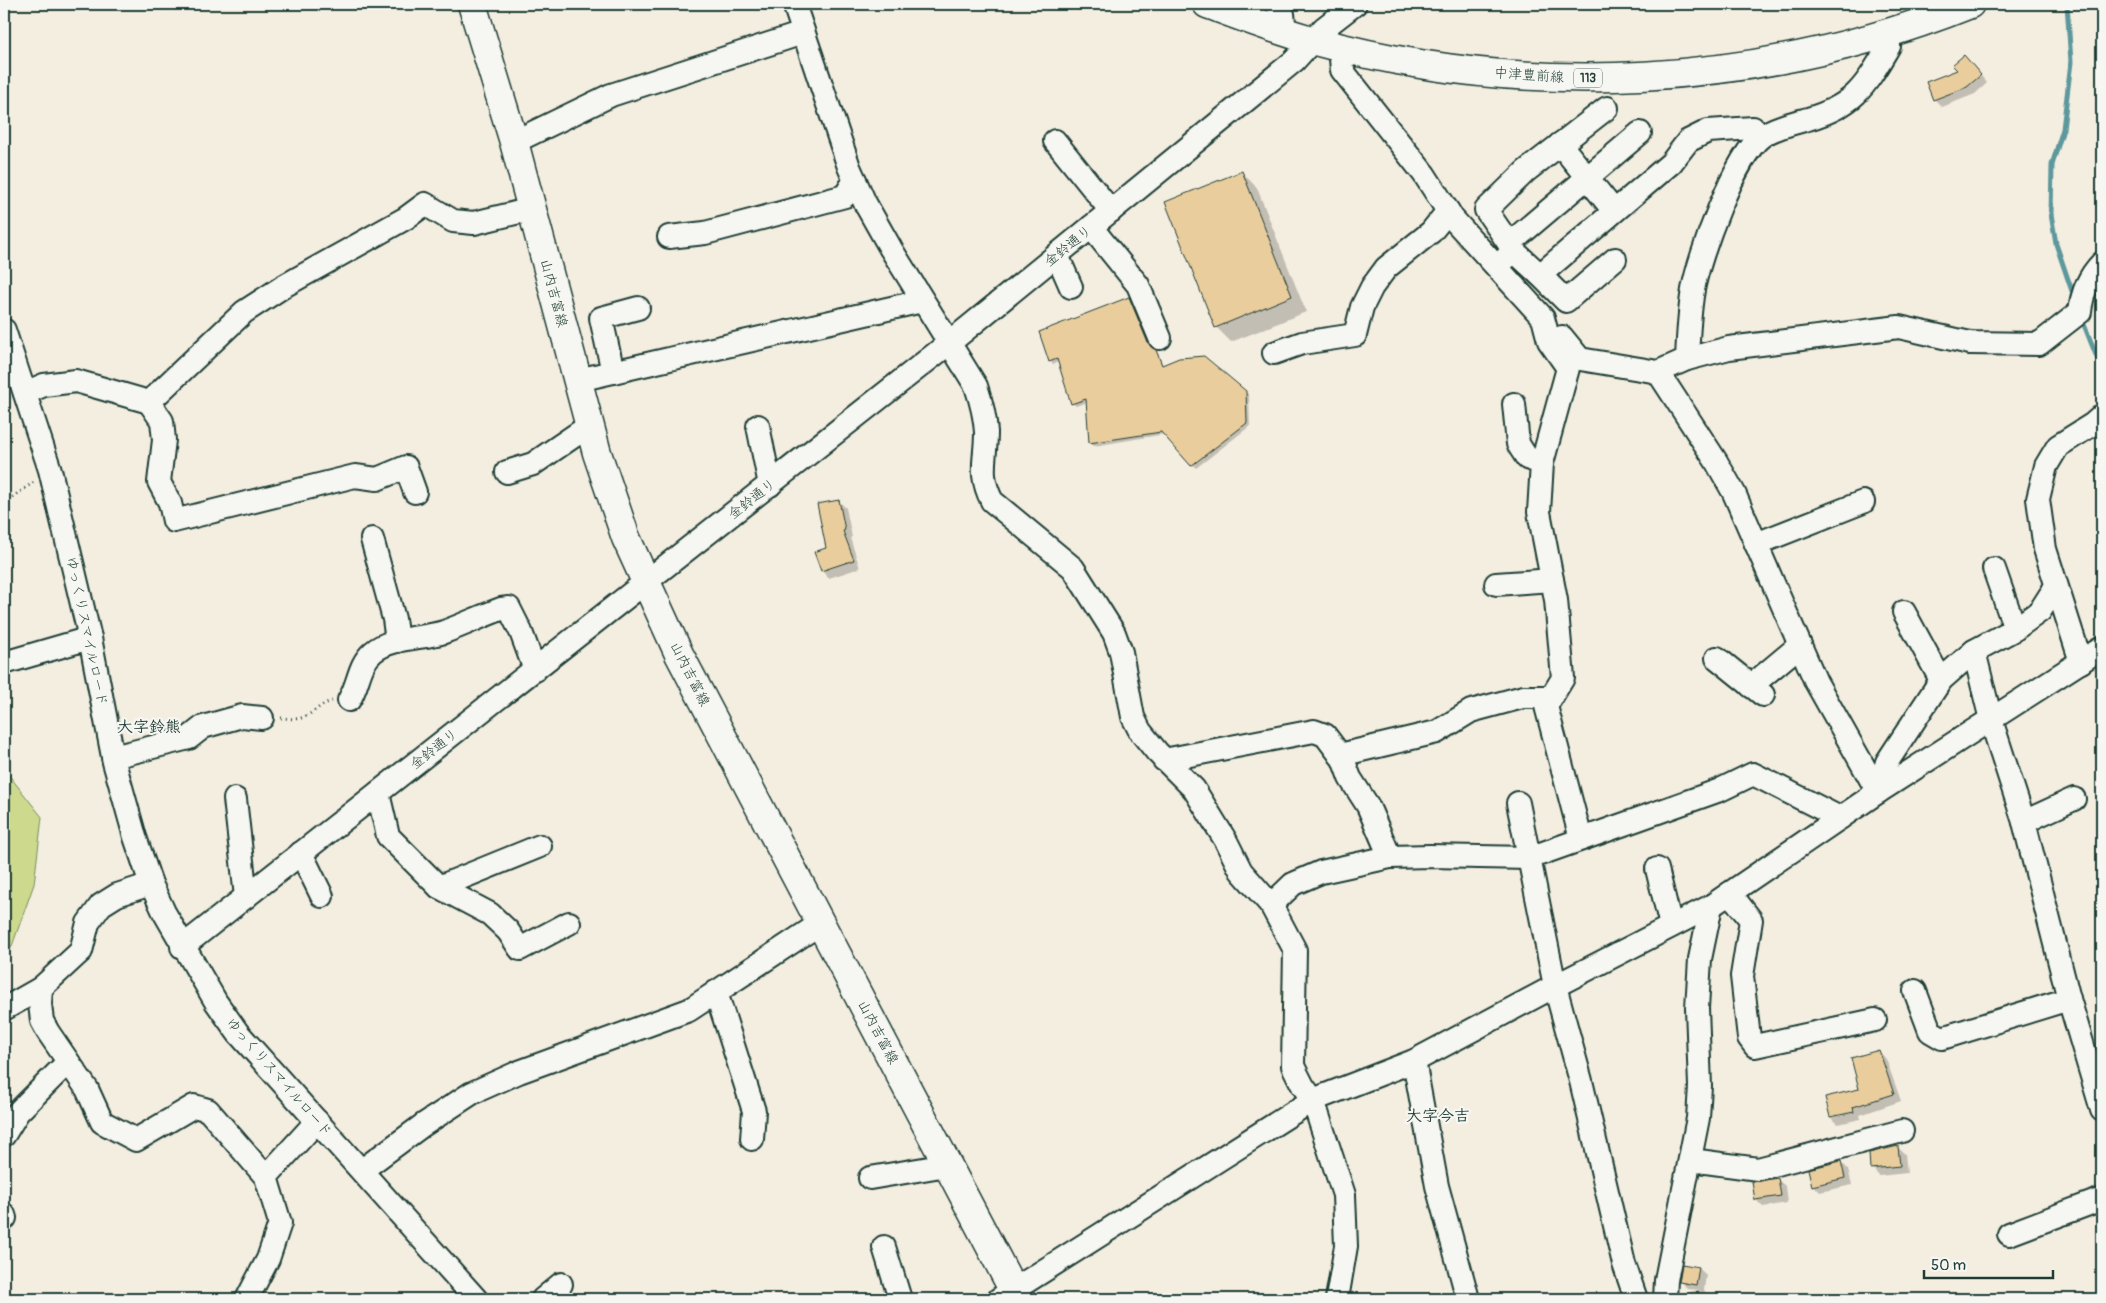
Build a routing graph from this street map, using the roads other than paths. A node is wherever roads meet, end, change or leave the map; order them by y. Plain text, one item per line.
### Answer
1 (472, 4) edge
2 (794, 4) edge
3 (1207, 4) edge
4 (1277, 4) edge
5 (1355, 4) edge
6 (1970, 4) edge
7 (803, 32) junction
8 (1285, 32) junction
9 (1883, 35) junction
10 (1313, 40) junction
11 (1340, 47) junction
12 (1607, 108) dead end
13 (1640, 133) dead end
14 (1761, 136) junction
15 (514, 142) junction
16 (1054, 142) dead end
17 (1560, 144) junction
18 (1587, 178) junction
19 (855, 180) junction
20 (532, 209) junction
21 (1111, 211) junction
22 (1448, 211) junction
23 (1614, 211) junction
24 (1091, 227) junction
25 (669, 237) dead end
26 (1511, 247) junction
27 (1057, 255) junction
28 (1615, 259) dead end
29 (2102, 263) edge
30 (1496, 266) junction
31 (1540, 275) junction
32 (1071, 287) dead end
33 (922, 300) junction
34 (638, 308) dead end
35 (1543, 318) junction
36 (4, 330) edge
37 (1160, 338) dead end
38 (948, 344) junction
39 (1274, 353) dead end
40 (1687, 358) junction
41 (613, 372) junction
42 (1658, 372) junction
43 (578, 380) junction
44 (24, 393) junction
45 (149, 402) junction
46 (1514, 404) dead end
47 (2102, 416) edge
48 (590, 425) junction
49 (758, 426) dead end
50 (1542, 463) junction
51 (507, 472) dead end
52 (770, 485) junction
53 (415, 492) dead end
54 (1863, 502) dead end
55 (372, 539) dead end
56 (1756, 544) junction
57 (1994, 569) dead end
58 (1552, 580) junction
59 (646, 583) junction
60 (1496, 584) dead end
61 (2056, 586) junction
62 (1904, 612) dead end
63 (2015, 629) junction
64 (90, 638) junction
65 (397, 641) junction
66 (1800, 645) junction
67 (2102, 648) edge
68 (1974, 651) junction
69 (1717, 658) dead end
70 (2081, 662) junction
71 (4, 663) edge
72 (535, 670) junction
73 (1941, 680) junction
74 (1551, 697) junction
75 (349, 700) road end
76 (262, 718) road end
77 (1991, 720) junction
78 (1340, 755) junction
79 (113, 757) junction
80 (1164, 760) junction
81 (1878, 792) junction
82 (378, 793) junction
83 (235, 799) dead end
84 (2074, 799) dead end
85 (1518, 803) dead end
86 (1840, 818) junction
87 (2024, 822) junction
88 (1581, 839) junction
89 (540, 846) dead end
90 (301, 853) junction
91 (1390, 857) junction
92 (1529, 858) junction
93 (1658, 869) dead end
94 (151, 884) junction
95 (439, 887) junction
96 (1730, 893) junction
97 (322, 896) dead end
98 (246, 897) junction
99 (1270, 905) junction
100 (1711, 906) junction
101 (570, 923) dead end
102 (821, 923) junction
103 (1671, 926) junction
104 (182, 947) junction
105 (1555, 986) junction
106 (41, 988) junction
107 (1915, 991) dead end
108 (716, 992) junction
109 (2069, 999) junction
110 (4, 1009) edge
111 (1875, 1020) dead end
112 (1414, 1061) junction
113 (68, 1062) junction
114 (1313, 1100) junction
115 (2102, 1110) edge
116 (317, 1121) junction
117 (1902, 1131) dead end
118 (4, 1135) edge
119 (752, 1139) dead end
120 (1691, 1160) junction
121 (947, 1165) junction
122 (362, 1170) junction
123 (266, 1177) junction
124 (870, 1178) dead end
125 (2102, 1199) edge
126 (2009, 1234) dead end
127 (884, 1247) dead end
128 (561, 1284) dead end
129 (1010, 1296) edge
130 (246, 1299) edge
131 (476, 1299) edge
132 (543, 1299) edge
133 (900, 1299) edge
134 (1337, 1299) edge
135 (1468, 1299) edge
136 (1636, 1299) edge
137 (1665, 1299) edge

1 - 15 main road, 山内吉富線
2 - 7 street
3 - 8 main road, 中津豊前線 / 113
4 - 8 street
5 - 10 street, 金鈴通り
6 - 9 main road, 中津豊前線 / 113
7 - 15 street
7 - 19 street
8 - 10 main road, 中津豊前線 / 113
9 - 11 main road, 中津豊前線 / 113
9 - 14 street
10 - 11 main road, 中津豊前線 / 113
10 - 21 street, 金鈴通り
11 - 22 street
12 - 17 street
13 - 18 street
14 - 23 street
14 - 40 street
15 - 20 main road, 山内吉富線
16 - 21 street
17 - 18 street
17 - 26 street
18 - 23 street
18 - 26 street
19 - 25 street
19 - 33 street
20 - 43 main road, 山内吉富線
20 - 45 street
21 - 24 street, 金鈴通り
22 - 30 street
22 - 39 street
23 - 31 street
24 - 27 street, 金鈴通り
24 - 37 street
26 - 30 street
26 - 31 street
27 - 32 street
27 - 38 street, 金鈴通り
28 - 31 street
29 - 40 street
30 - 35 street
33 - 38 street
33 - 41 street
34 - 41 street
35 - 42 street
35 - 50 street
36 - 44 street, ゆっくりスマイルロード
38 - 52 street, 金鈴通り
38 - 80 street
40 - 42 street
41 - 43 street
42 - 56 street
43 - 48 main road, 山内吉富線
44 - 45 street
44 - 64 street, ゆっくりスマイルロード
45 - 53 street
46 - 50 street
47 - 61 street
48 - 51 street
48 - 59 main road, 山内吉富線
49 - 52 street
50 - 58 street
52 - 59 street, 金鈴通り
54 - 56 street
55 - 65 street
56 - 66 street
57 - 63 street
58 - 60 street
58 - 74 street
59 - 72 street, 金鈴通り
59 - 102 main road, 山内吉富線
61 - 63 street
61 - 70 street
62 - 73 street
63 - 68 street
64 - 71 street
64 - 79 street, ゆっくりスマイルロード
65 - 72 street
65 - 75 street
66 - 69 street
66 - 81 street
67 - 70 street
68 - 73 street
68 - 77 street
70 - 77 street
72 - 82 street, 金鈴通り
73 - 81 street
74 - 78 street
74 - 88 street
76 - 79 street
77 - 81 street
77 - 87 street
78 - 80 street
78 - 91 street
79 - 94 street, ゆっくりスマイルロード
80 - 99 street
81 - 86 street
82 - 90 street, 金鈴通り
82 - 95 street
83 - 98 street
84 - 87 street
85 - 92 street
86 - 88 street
86 - 96 street
87 - 109 street
88 - 92 street
89 - 95 street
90 - 97 street
90 - 98 street, 金鈴通り
91 - 92 street
91 - 99 street
92 - 105 street
93 - 103 street
94 - 104 street, ゆっくりスマイルロード
94 - 106 street
95 - 101 street
96 - 100 street
96 - 111 street
98 - 104 street, 金鈴通り
99 - 114 street
100 - 103 street
100 - 120 street
102 - 108 street
102 - 121 main road, 山内吉富線
103 - 105 street
104 - 116 street, ゆっくりスマイルロード
105 - 112 street
105 - 136 street
106 - 110 street
106 - 113 street
107 - 109 street
108 - 119 street
108 - 122 street
109 - 115 street
112 - 114 street
112 - 135 street
113 - 118 street
113 - 123 street
114 - 129 street
114 - 134 street
116 - 122 street, ゆっくりスマイルロード
116 - 123 street
117 - 120 street
120 - 137 street
121 - 124 street
121 - 129 main road, 山内吉富線
122 - 131 street, ゆっくりスマイルロード
123 - 130 street
125 - 126 street
127 - 133 street
128 - 132 street

